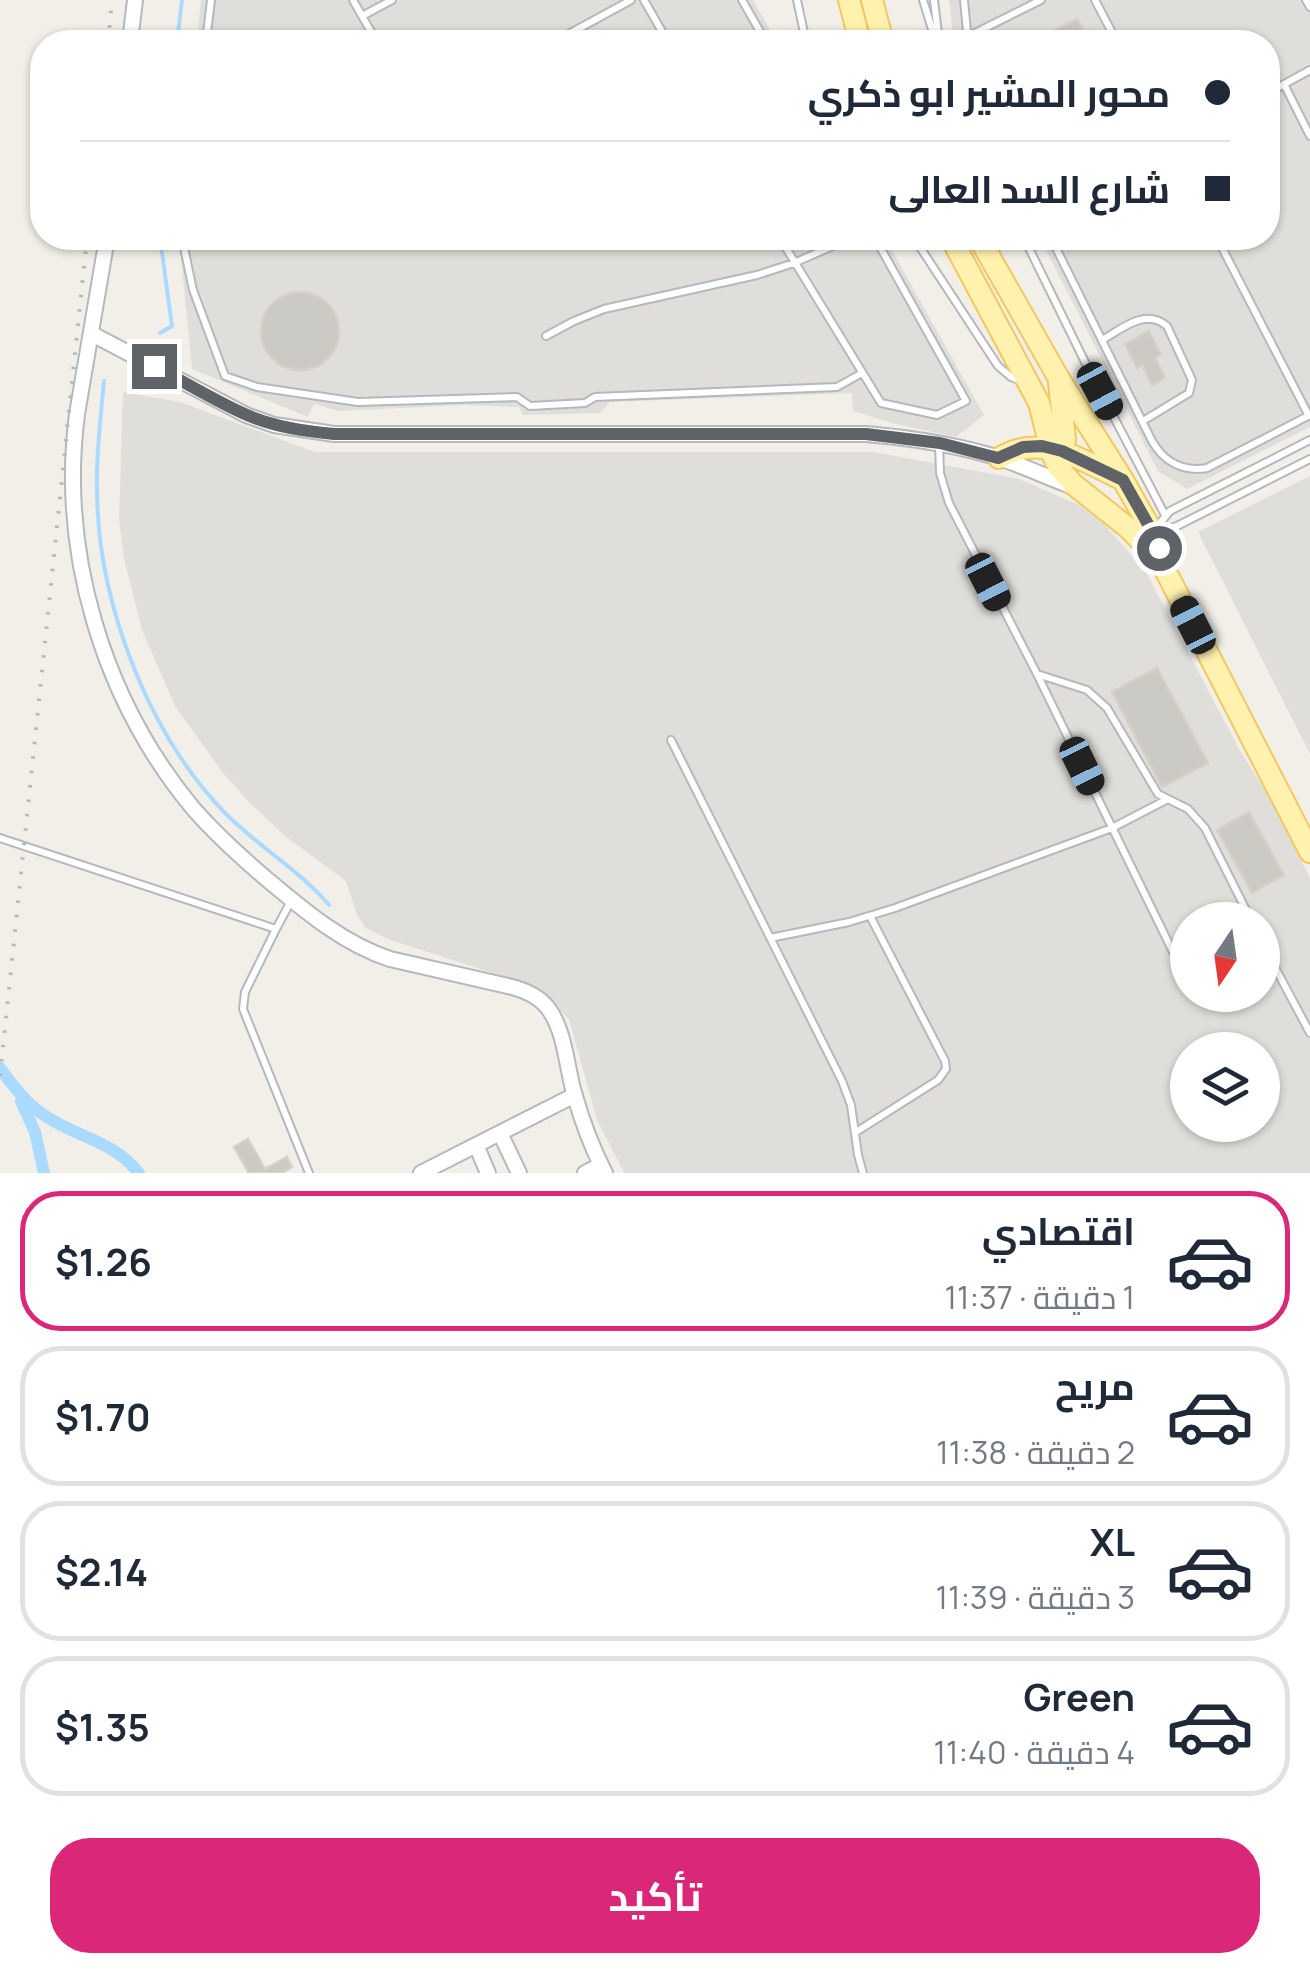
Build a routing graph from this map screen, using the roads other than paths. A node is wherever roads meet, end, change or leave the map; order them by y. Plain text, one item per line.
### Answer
1 (134, 0) edge
2 (211, 0) edge
3 (353, 0) edge
4 (392, 0) edge
5 (632, 0) edge
6 (644, 0) edge
7 (742, 0) edge
8 (797, 0) edge
9 (850, 0) edge
10 (872, 0) edge
11 (922, 0) edge
12 (934, 0) edge
13 (964, 0) edge
14 (1042, 0) edge
15 (1095, 0) edge
16 (1306, 0) edge
17 (1310, 7) edge
18 (362, 16) junction
19 (131, 30) edge
20 (207, 30) edge
21 (370, 30) edge
22 (576, 30) edge
23 (661, 30) edge
24 (759, 30) edge
25 (803, 30) edge
26 (857, 30) edge
27 (880, 30) edge
28 (933, 30) edge
29 (937, 30) edge
30 (966, 30) edge
31 (986, 30) edge
32 (1111, 30) edge
33 (1310, 70) edge
34 (1284, 84) junction
35 (1280, 86) edge
36 (1310, 136) edge
37 (105, 250) edge
38 (185, 250) edge
39 (787, 250) edge
40 (822, 250) edge
41 (882, 250) edge
42 (922, 250) edge
43 (958, 250) edge
44 (986, 250) edge
45 (1030, 250) edge
46 (1058, 250) edge
47 (1224, 250) edge
48 (794, 262) junction
49 (92, 334) junction
50 (546, 336) dead end
51 (1102, 340) junction
52 (862, 373) junction
53 (1058, 378) junction
54 (1029, 382) junction
55 (1040, 403) junction
56 (1310, 416) edge
57 (1142, 421) junction
58 (1310, 440) edge
59 (940, 443) junction
60 (1056, 453) junction
61 (1000, 458) junction
62 (1310, 459) edge
63 (1123, 480) junction
64 (1082, 490) junction
65 (1159, 524) junction
66 (1160, 560) junction
67 (1037, 674) junction
68 (671, 740) dead end
69 (1168, 800) junction
70 (1112, 828) junction
71 (0, 838) edge
72 (1310, 852) edge
73 (292, 900) junction
74 (1242, 902) edge
75 (870, 916) junction
76 (276, 929) junction
77 (770, 938) junction
78 (1170, 946) edge
79 (1280, 977) edge
80 (1310, 1033) edge
81 (574, 1095) junction
82 (856, 1132) junction
83 (500, 1133) junction
84 (476, 1145) junction
85 (603, 1169) edge
86 (514, 1171) edge
87 (424, 1172) edge
88 (309, 1173) edge
89 (488, 1173) edge
90 (585, 1173) edge
91 (863, 1173) edge

1 - 19 street
2 - 20 lane
3 - 18 lane
4 - 18 lane
5 - 22 lane
6 - 23 lane
7 - 24 lane
8 - 25 lane
9 - 26 main road
10 - 27 main road
11 - 28 lane
12 - 29 lane
13 - 30 lane
14 - 31 lane
15 - 32 lane
16 - 17 lane
18 - 21 lane
33 - 34 lane
34 - 35 lane
34 - 36 lane
37 - 49 street
38 - 52 lane
39 - 48 lane
40 - 48 lane
41 - 52 lane
42 - 54 lane
43 - 54 main road
44 - 53 main road
45 - 65 lane
46 - 51 lane
47 - 56 lane
48 - 50 lane
48 - 52 lane
49 - 59 street
49 - 73 street
51 - 57 lane
51 - 57 lane
53 - 60 main road
53 - 63 main road
54 - 55 main road
55 - 60 main road
55 - 61 main road
56 - 57 lane
58 - 65 lane
59 - 61 street
59 - 67 lane
60 - 61 main road
60 - 63 main road
60 - 64 main road
61 - 64 street
62 - 65 lane
63 - 65 main road
64 - 66 main road
65 - 66 main road
66 - 72 main road
67 - 69 lane
67 - 70 lane
68 - 77 lane
69 - 70 lane
69 - 74 lane
70 - 75 lane
70 - 78 lane
71 - 76 lane
73 - 76 lane
73 - 81 street
75 - 77 lane
75 - 82 lane
76 - 88 lane
77 - 82 lane
79 - 80 lane
81 - 83 street
81 - 85 street
82 - 91 lane
83 - 84 street
83 - 86 street
84 - 87 street
84 - 89 street
85 - 90 street

